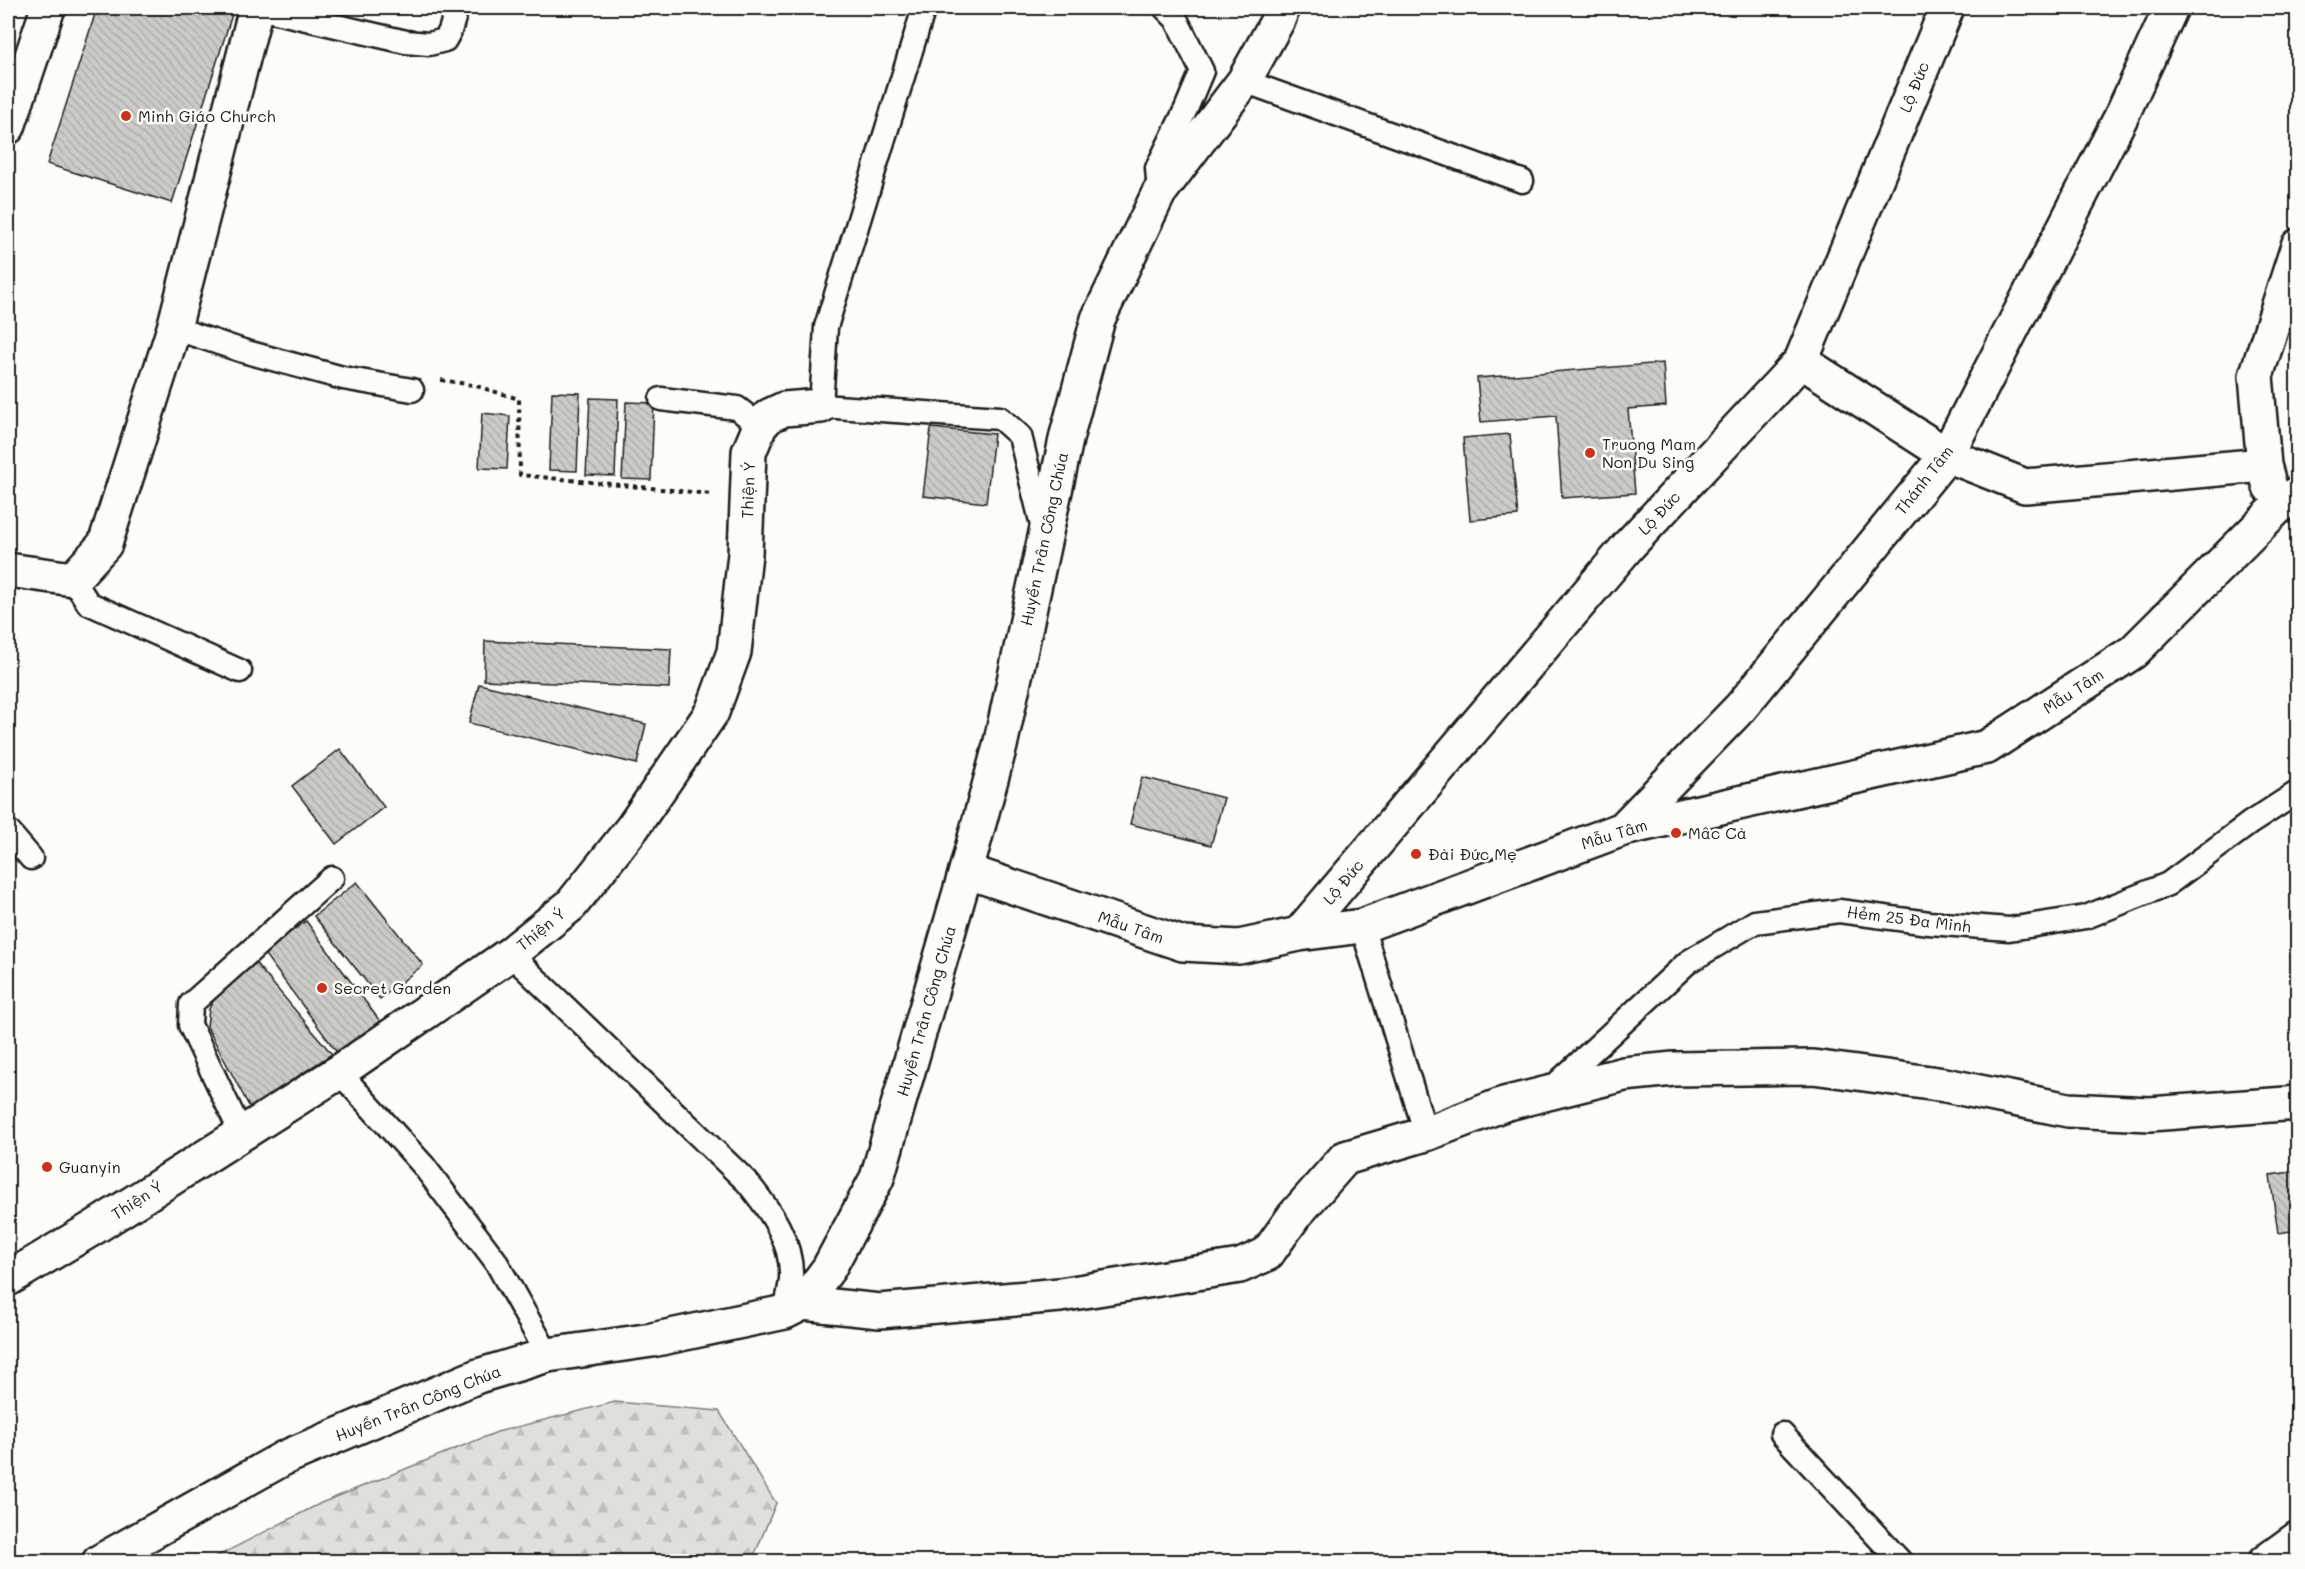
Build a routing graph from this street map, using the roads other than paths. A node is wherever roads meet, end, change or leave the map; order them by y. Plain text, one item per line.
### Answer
1 (48, 8) edge
2 (258, 8) edge
3 (457, 8) edge
4 (924, 8) edge
5 (1165, 8) edge
6 (1282, 8) edge
7 (1947, 8) edge
8 (2171, 8) edge
9 (1244, 81) junction
10 (8, 127) edge
11 (1522, 181) dead end
12 (1159, 193) junction
13 (2298, 246) edge
14 (174, 328) junction
15 (1801, 361) junction
16 (412, 390) dead end
17 (661, 399) dead end
18 (821, 406) junction
19 (760, 426) junction
20 (1947, 455) junction
21 (2264, 465) junction
22 (2287, 501) edge
23 (1045, 535) junction
24 (8, 570) edge
25 (73, 579) junction
26 (240, 671) dead end
27 (2298, 792) edge
28 (1623, 829) junction
29 (8, 831) edge
30 (30, 858) dead end
31 (966, 872) junction
32 (332, 878) dead end
33 (1362, 926) junction
34 (1299, 934) junction
35 (510, 954) junction
36 (339, 1072) junction
37 (1547, 1094) junction
38 (2298, 1103) edge
39 (241, 1133) junction
40 (1426, 1134) junction
41 (8, 1278) edge
42 (794, 1307) junction
43 (548, 1355) junction
44 (1782, 1434) dead end
45 (2298, 1538) edge
46 (99, 1562) edge
47 (1901, 1562) edge
48 (2265, 1562) edge

1 - 10 street
2 - 3 lane
2 - 14 street
4 - 18 lane
5 - 12 lane
6 - 9 street, Huyền Trân Công Chúa
7 - 15 street, Lộ Đức
8 - 20 street, Thánh Tâm
9 - 11 lane
9 - 12 street, Huyền Trân Công Chúa
12 - 23 street, Huyền Trân Công Chúa
13 - 21 street
14 - 16 lane
14 - 25 street
15 - 20 street
15 - 34 street, Lộ Đức
17 - 19 lane
18 - 19 street
18 - 23 lane
19 - 35 street, Thiện Ý
20 - 21 street
20 - 28 street, Thánh Tâm
21 - 22 street
22 - 28 street, Mẫu Tâm
23 - 31 street, Huyền Trân Công Chúa
24 - 25 street
25 - 26 lane
27 - 37 lane, Hẻm 25 Đa Minh
28 - 33 street, Mẫu Tâm
29 - 30 lane
31 - 34 street, Mẫu Tâm
31 - 42 street, Huyền Trân Công Chúa
32 - 39 lane
33 - 34 street, Mẫu Tâm
33 - 40 lane
35 - 36 street, Thiện Ý
35 - 42 lane
36 - 39 street, Thiện Ý
36 - 43 lane
37 - 38 street
37 - 40 street
39 - 41 street, Thiện Ý
40 - 42 street
42 - 43 street, Huyền Trân Công Chúa
43 - 46 street, Huyền Trân Công Chúa
44 - 47 lane
45 - 48 street

